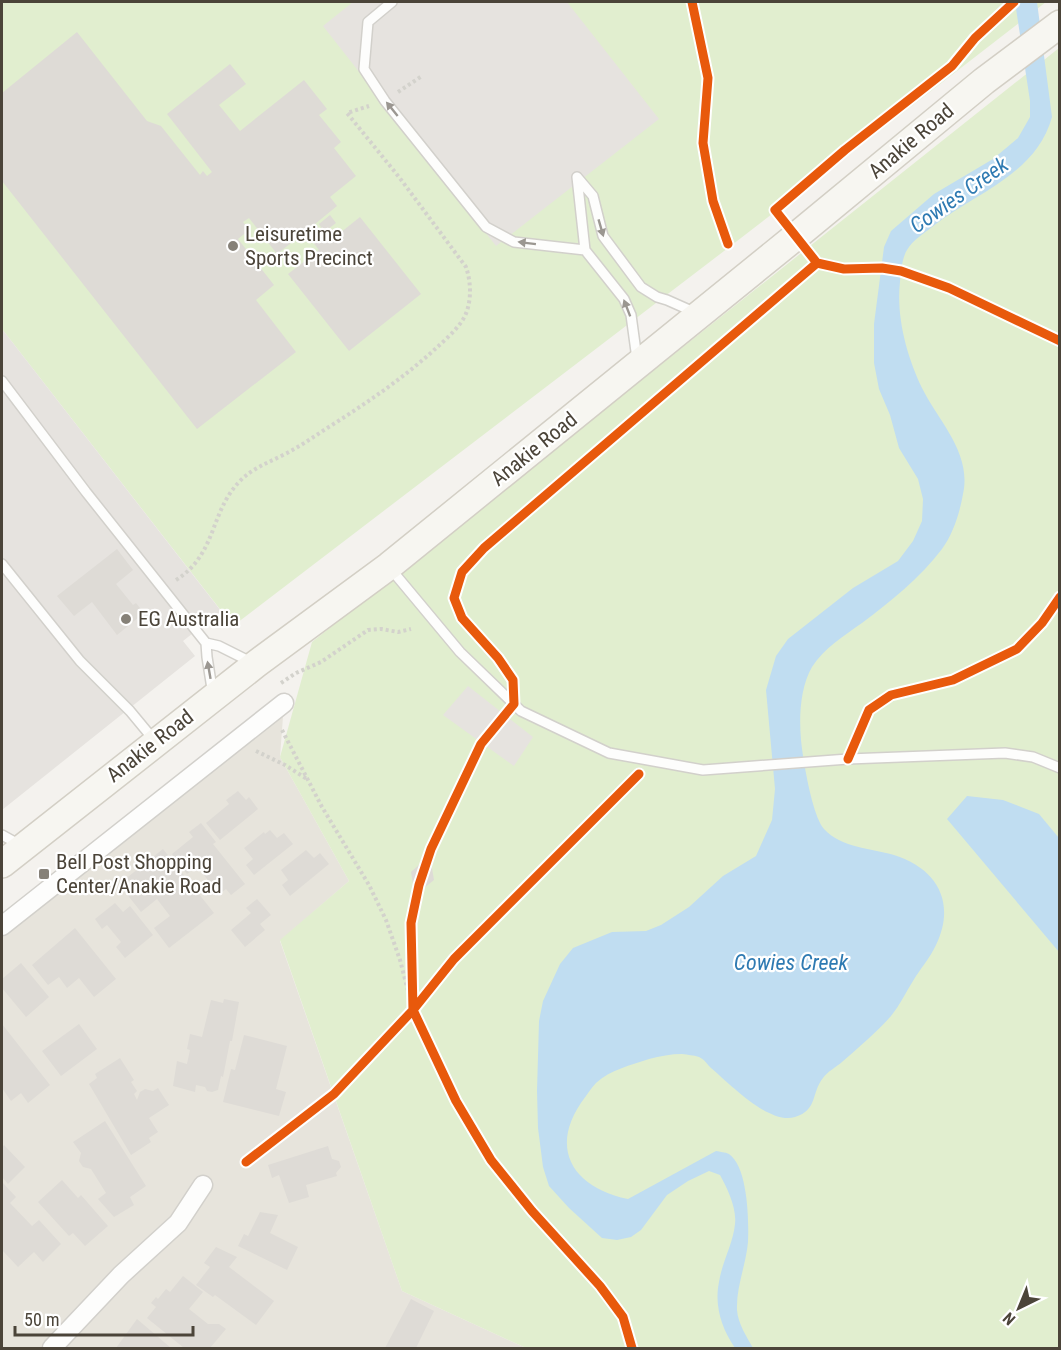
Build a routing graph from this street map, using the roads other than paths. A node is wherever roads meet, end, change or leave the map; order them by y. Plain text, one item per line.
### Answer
1 (392, 2) edge
2 (1059, 24) edge
3 (585, 250) junction
4 (698, 314) junction
5 (638, 365) junction
6 (2, 381) edge
7 (2, 564) edge
8 (389, 566) junction
9 (206, 643) junction
10 (256, 664) junction
11 (213, 697) junction
12 (279, 707) road end
13 (155, 741) junction
14 (1059, 768) edge
15 (12, 841) edge
16 (2, 864) edge
17 (2, 926) edge
18 (203, 1185) dead end
19 (52, 1348) edge

3 -> 1 lane
2 - 4 main road, Anakie Road
3 -> 4 lane
5 -> 3 lane
4 - 5 main road, Anakie Road
5 - 8 main road, Anakie Road
6 - 9 lane
7 - 13 lane
8 - 10 main road, Anakie Road
8 - 14 lane
9 - 10 lane
11 -> 9 lane
10 - 11 main road, Anakie Road
11 - 13 main road, Anakie Road
12 - 17 street
13 - 15 main road, Anakie Road
15 - 16 main road, Anakie Road
18 - 19 street

